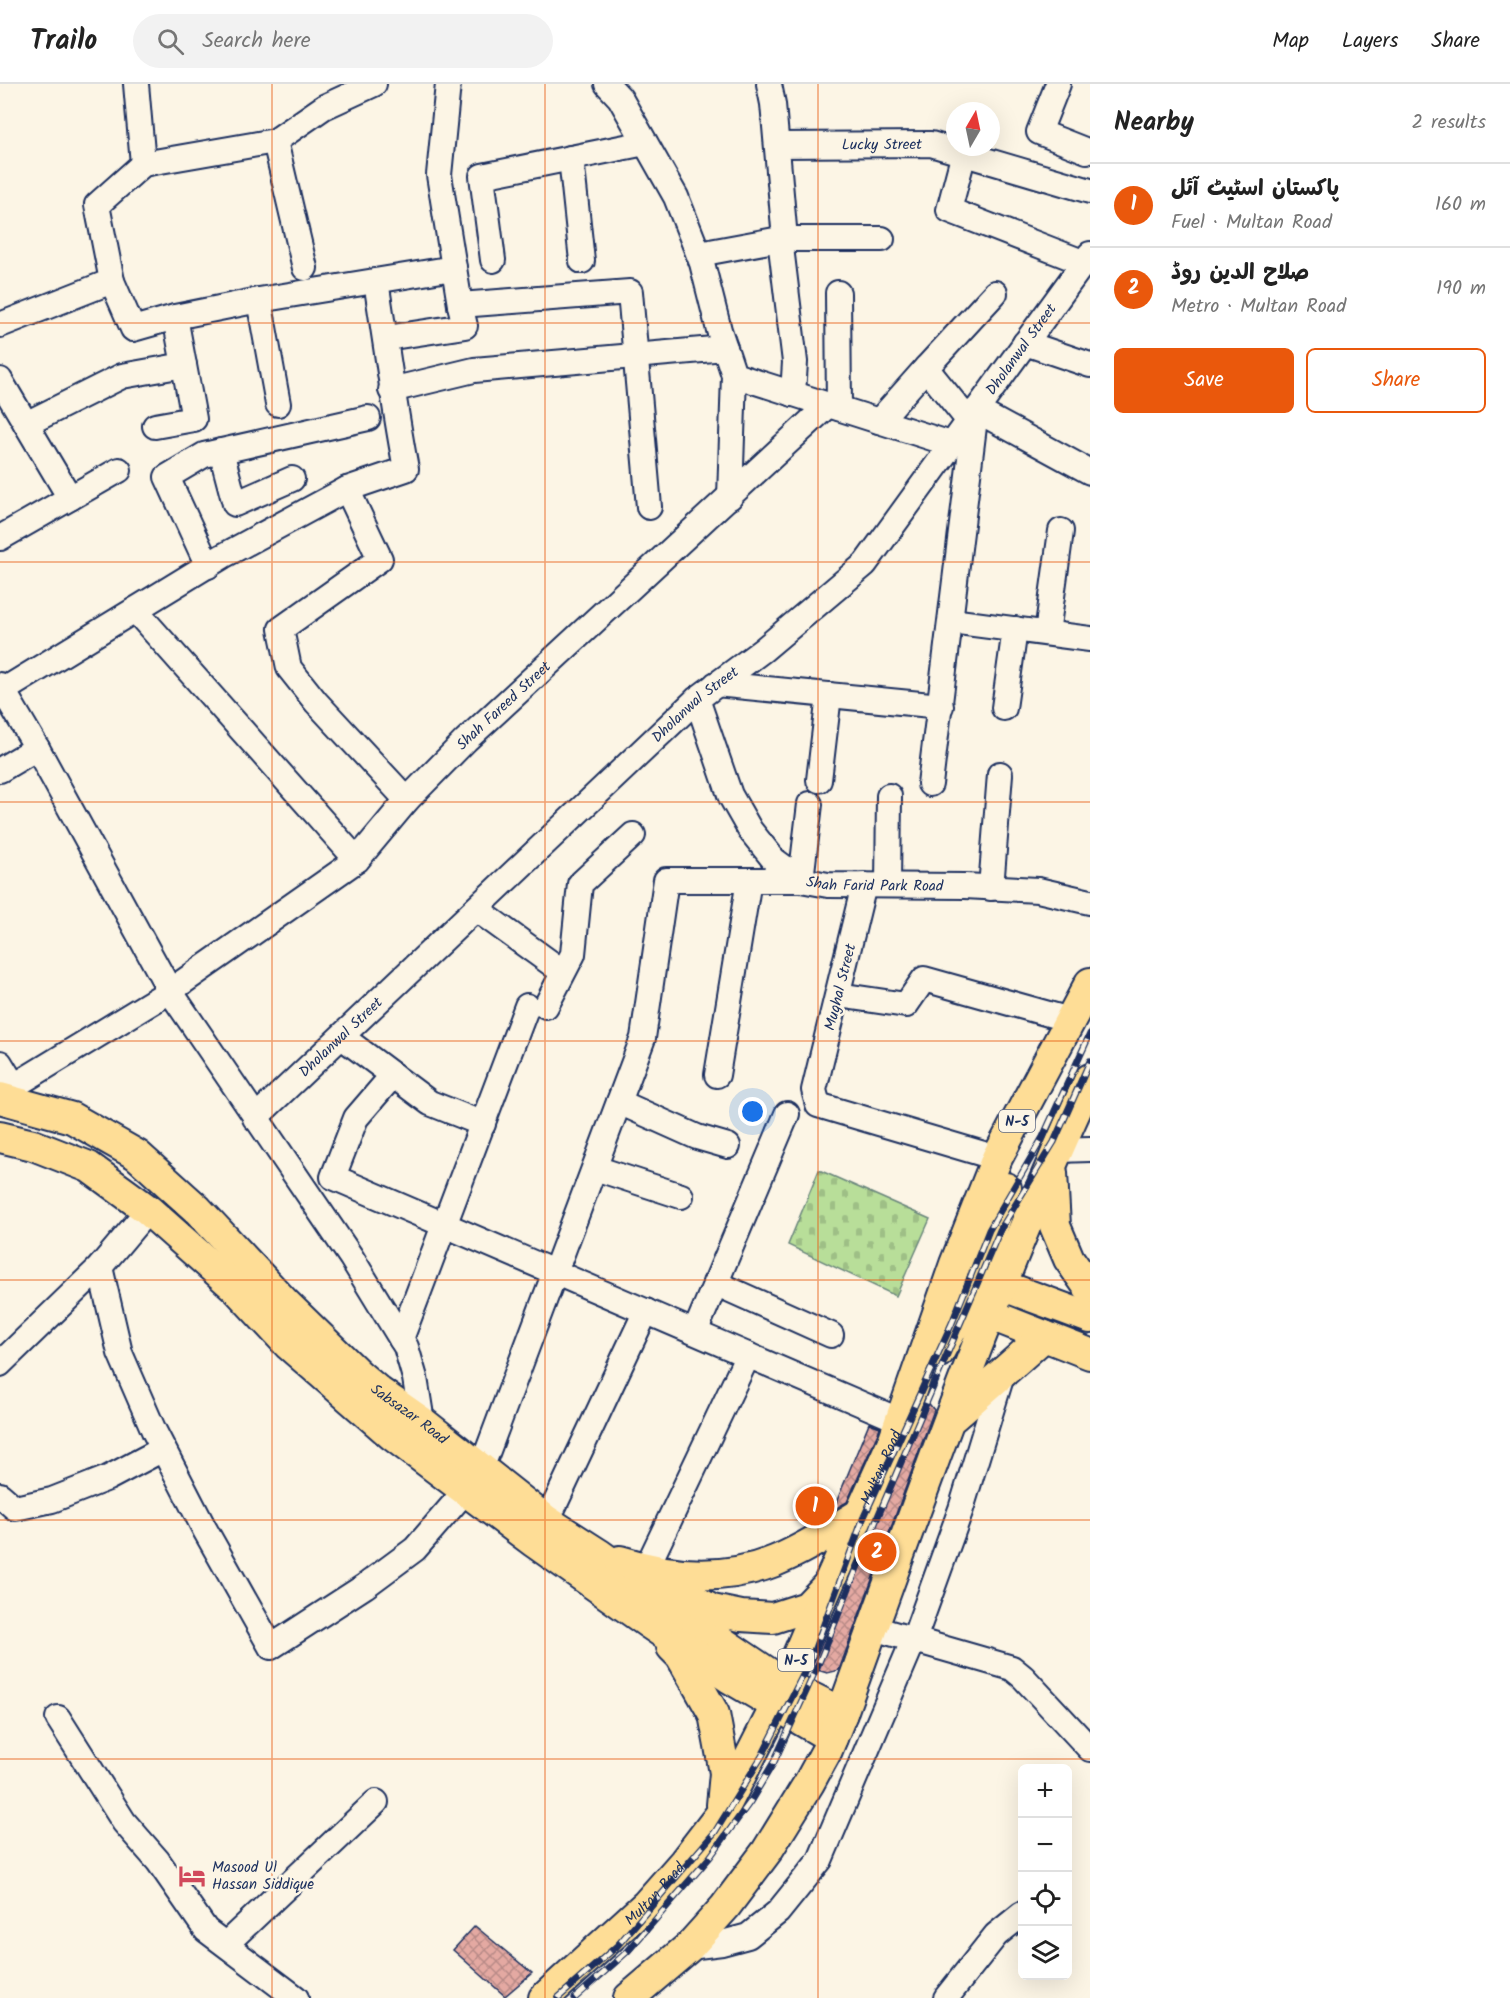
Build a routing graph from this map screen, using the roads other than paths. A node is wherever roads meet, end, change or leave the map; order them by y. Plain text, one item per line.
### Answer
1 (136, 84) edge
2 (374, 84) edge
3 (448, 84) edge
4 (607, 84) edge
5 (769, 84) edge
6 (1058, 84) edge
7 (275, 141) junction
8 (645, 143) junction
9 (777, 145) junction
10 (946, 148) edge
11 (1088, 151) dead end
12 (963, 156) edge
13 (974, 156) edge
14 (571, 158) junction
15 (143, 164) junction
16 (1090, 190) edge
17 (782, 239) junction
18 (882, 239) dead end
19 (699, 254) junction
20 (493, 260) dead end
21 (582, 261) dead end
22 (1088, 261) edge
23 (305, 268) dead end
24 (454, 268) junction
25 (112, 281) junction
26 (376, 281) junction
27 (838, 293) dead end
28 (995, 293) dead end
29 (259, 300) junction
30 (460, 305) junction
31 (175, 317) junction
32 (0, 326) edge
33 (386, 338) junction
34 (1025, 343) junction
35 (725, 348) junction
36 (636, 356) junction
37 (184, 365) junction
38 (1090, 365) edge
39 (926, 368) junction
40 (734, 375) junction
41 (0, 380) edge
42 (391, 390) junction
43 (793, 394) junction
44 (278, 404) dead end
45 (833, 406) junction
46 (972, 415) junction
47 (368, 418) dead end
48 (879, 421) junction
49 (26, 424) junction
50 (154, 426) dead end
51 (951, 444) junction
52 (220, 452) junction
53 (119, 470) dead end
54 (1090, 472) edge
55 (292, 479) dead end
56 (347, 489) junction
57 (730, 497) junction
58 (70, 498) junction
59 (649, 507) dead end
60 (1061, 531) dead end
61 (1, 535) edge
62 (208, 566) junction
63 (135, 610) junction
64 (951, 621) junction
65 (1015, 629) junction
66 (1047, 633) junction
67 (1090, 639) edge
68 (716, 684) junction
69 (2, 688) edge
70 (829, 695) junction
71 (697, 699) junction
72 (941, 706) junction
73 (1004, 708) dead end
74 (37, 748) junction
75 (0, 770) edge
76 (1000, 774) dead end
77 (819, 780) dead end
78 (930, 784) dead end
79 (889, 796) dead end
80 (407, 800) junction
81 (810, 804) dead end
82 (633, 835) dead end
83 (357, 860) junction
84 (749, 880) junction
85 (801, 880) junction
86 (876, 885) junction
87 (991, 888) junction
88 (1090, 902) edge
89 (476, 909) junction
90 (563, 972) junction
91 (1090, 983) edge
92 (170, 991) junction
93 (838, 995) junction
94 (1070, 1020) junction
95 (342, 1037) junction
96 (0, 1063) edge
97 (1045, 1070) junction
98 (393, 1075) junction
99 (717, 1076) dead end
100 (1090, 1079) edge
101 (5, 1094) edge
102 (619, 1102) junction
103 (787, 1114) dead end
104 (255, 1118) junction
105 (483, 1124) junction
106 (0, 1137) edge
107 (729, 1146) dead end
108 (1090, 1149) edge
109 (1054, 1157) junction
110 (997, 1158) junction
111 (595, 1168) junction
112 (681, 1196) dead end
113 (148, 1210) junction
114 (445, 1224) junction
115 (1080, 1260) edge
116 (100, 1267) junction
117 (555, 1272) junction
118 (715, 1283) junction
119 (1090, 1289) edge
120 (991, 1298) junction
121 (646, 1311) junction
122 (1090, 1318) edge
123 (694, 1332) junction
124 (831, 1335) dead end
125 (401, 1339) junction
126 (1039, 1341) junction
127 (1090, 1354) edge
128 (748, 1355) junction
129 (0, 1364) edge
130 (1090, 1367) edge
131 (1003, 1372) junction
132 (374, 1403) junction
133 (422, 1422) junction
134 (946, 1424) junction
135 (898, 1430) junction
136 (164, 1449) junction
137 (473, 1480) junction
138 (0, 1495) edge
139 (860, 1514) junction
140 (547, 1521) junction
141 (600, 1555) junction
142 (646, 1569) junction
143 (828, 1585) junction
144 (647, 1623) junction
145 (873, 1628) junction
146 (914, 1639) junction
147 (781, 1696) junction
148 (58, 1718) dead end
149 (837, 1726) junction
150 (1090, 1749) edge
151 (376, 1802) dead end
152 (721, 1814) junction
153 (1018, 1918) edge
154 (226, 1944) junction
155 (690, 1947) junction
156 (296, 1998) edge
157 (544, 1998) edge
158 (629, 1998) edge
159 (946, 1998) edge

1 - 15 street
2 - 7 street
3 - 24 street
4 - 8 street
5 - 9 street
6 - 11 street
7 - 15 street
7 - 23 street
8 - 14 street
8 - 19 street
9 - 10 street, Lucky Street
9 - 17 street
12 - 22 street
13 - 16 street, Lucky Street
14 - 20 street
14 - 21 street
15 - 25 street
17 - 18 street
17 - 19 street
17 - 43 street
19 - 35 street
22 - 34 street, Dholanwal Street
24 - 26 street
24 - 30 street
25 - 31 street
25 - 32 street
26 - 29 street
26 - 33 street
27 - 45 street
28 - 39 street
29 - 31 street
29 - 44 street
30 - 33 street
30 - 36 street
31 - 37 street
33 - 42 street
34 - 38 street
34 - 46 street, Dholanwal Street
35 - 36 street
35 - 40 street
36 - 42 street
36 - 59 street
37 - 49 street
37 - 50 street
39 - 46 street
39 - 48 street
40 - 43 street
40 - 57 street
41 - 49 street
42 - 56 street
43 - 45 street
45 - 48 street
45 - 57 street, Shah Fareed Street
46 - 51 street, Dholanwal Street
46 - 54 street
46 - 64 street
47 - 52 street
48 - 51 street
49 - 58 street
51 - 68 street, Dholanwal Street
52 - 55 street
52 - 62 street
53 - 58 street
56 - 62 street
56 - 80 street
57 - 80 street, Shah Fareed Street
58 - 61 street
60 - 66 street
62 - 63 street
63 - 69 street
63 - 83 street
64 - 65 street
64 - 72 street
65 - 66 street
65 - 73 street
66 - 67 street
68 - 70 street
68 - 71 street, Dholanwal Street
69 - 74 street
70 - 72 street
70 - 77 street
71 - 85 street, Shah Farid Park Road
71 - 89 street, Dholanwal Street
72 - 78 street
74 - 75 street
74 - 92 street
76 - 87 street
79 - 86 street, Mughal Street
80 - 83 street, Shah Fareed Street
81 - 85 street
82 - 90 street
83 - 92 street, Shah Fareed Street
84 - 85 street
84 - 99 street
84 - 102 street
85 - 86 street, Shah Farid Park Road
86 - 87 street, Shah Farid Park Road
86 - 93 street, Mughal Street
87 - 88 street, Shah Farid Park Road
89 - 90 street
89 - 95 street, Dholanwal Street
90 - 105 street
91 - 94 main road, Multan Road / N-5
92 - 101 street, Shah Fareed Street
92 - 104 street
93 - 94 street
93 - 110 street, Mughal Street
94 - 97 main road, Multan Road / N-5
95 - 98 street
95 - 104 street, Dholanwal Street
96 - 101 street
97 - 110 main road, Multan Road / N-5
97 - 120 main road
98 - 105 street
98 - 114 street
100 - 109 main road
101 - 132 main road, Sabsazar Road
102 - 107 street
102 - 111 street
103 - 118 street
104 - 125 street
105 - 114 street
106 - 113 main road, Sabsazar Road
108 - 109 street
109 - 115 main road
109 - 120 main road
110 - 135 main road, Multan Road / N-5
111 - 112 street
111 - 117 street
113 - 116 street
113 - 132 main road, Sabsazar Road
114 - 117 street
114 - 125 street
115 - 119 main road
116 - 129 street
116 - 136 street
117 - 121 street
117 - 137 street
118 - 123 street
118 - 124 street
120 - 122 main road
120 - 126 main road
120 - 134 main road
120 - 135 main road
121 - 123 street
121 - 140 street
123 - 128 street
125 - 133 street
126 - 127 main road
126 - 130 street
126 - 131 main road
128 - 135 street
128 - 142 street
131 - 134 main road
131 - 146 street
132 - 133 main road, Sabsazar Road
132 - 137 main road, Sabsazar Road
133 - 137 main road, Sabsazar Road
134 - 145 main road
135 - 139 main road, Multan Road / N-5
136 - 137 street
136 - 138 street
137 - 140 main road, Sabsazar Road
137 - 144 main road, Sabsazar Road
139 - 142 main road
139 - 143 main road, Multan Road / N-5
140 - 141 main road, Sabsazar Road
141 - 142 main road
141 - 147 main road, Sabsazar Road
142 - 143 main road
143 - 147 main road, Multan Road / N-5
144 - 147 main road, Sabsazar Road
144 - 152 main road
145 - 146 street
145 - 149 main road
146 - 150 street
146 - 155 street
147 - 149 main road, Sabsazar Road
147 - 152 main road, Multan Road / N-5
148 - 154 street
149 - 155 main road
151 - 154 street
152 - 157 main road, Multan Road / N-5
153 - 159 street
154 - 156 street
155 - 158 main road

